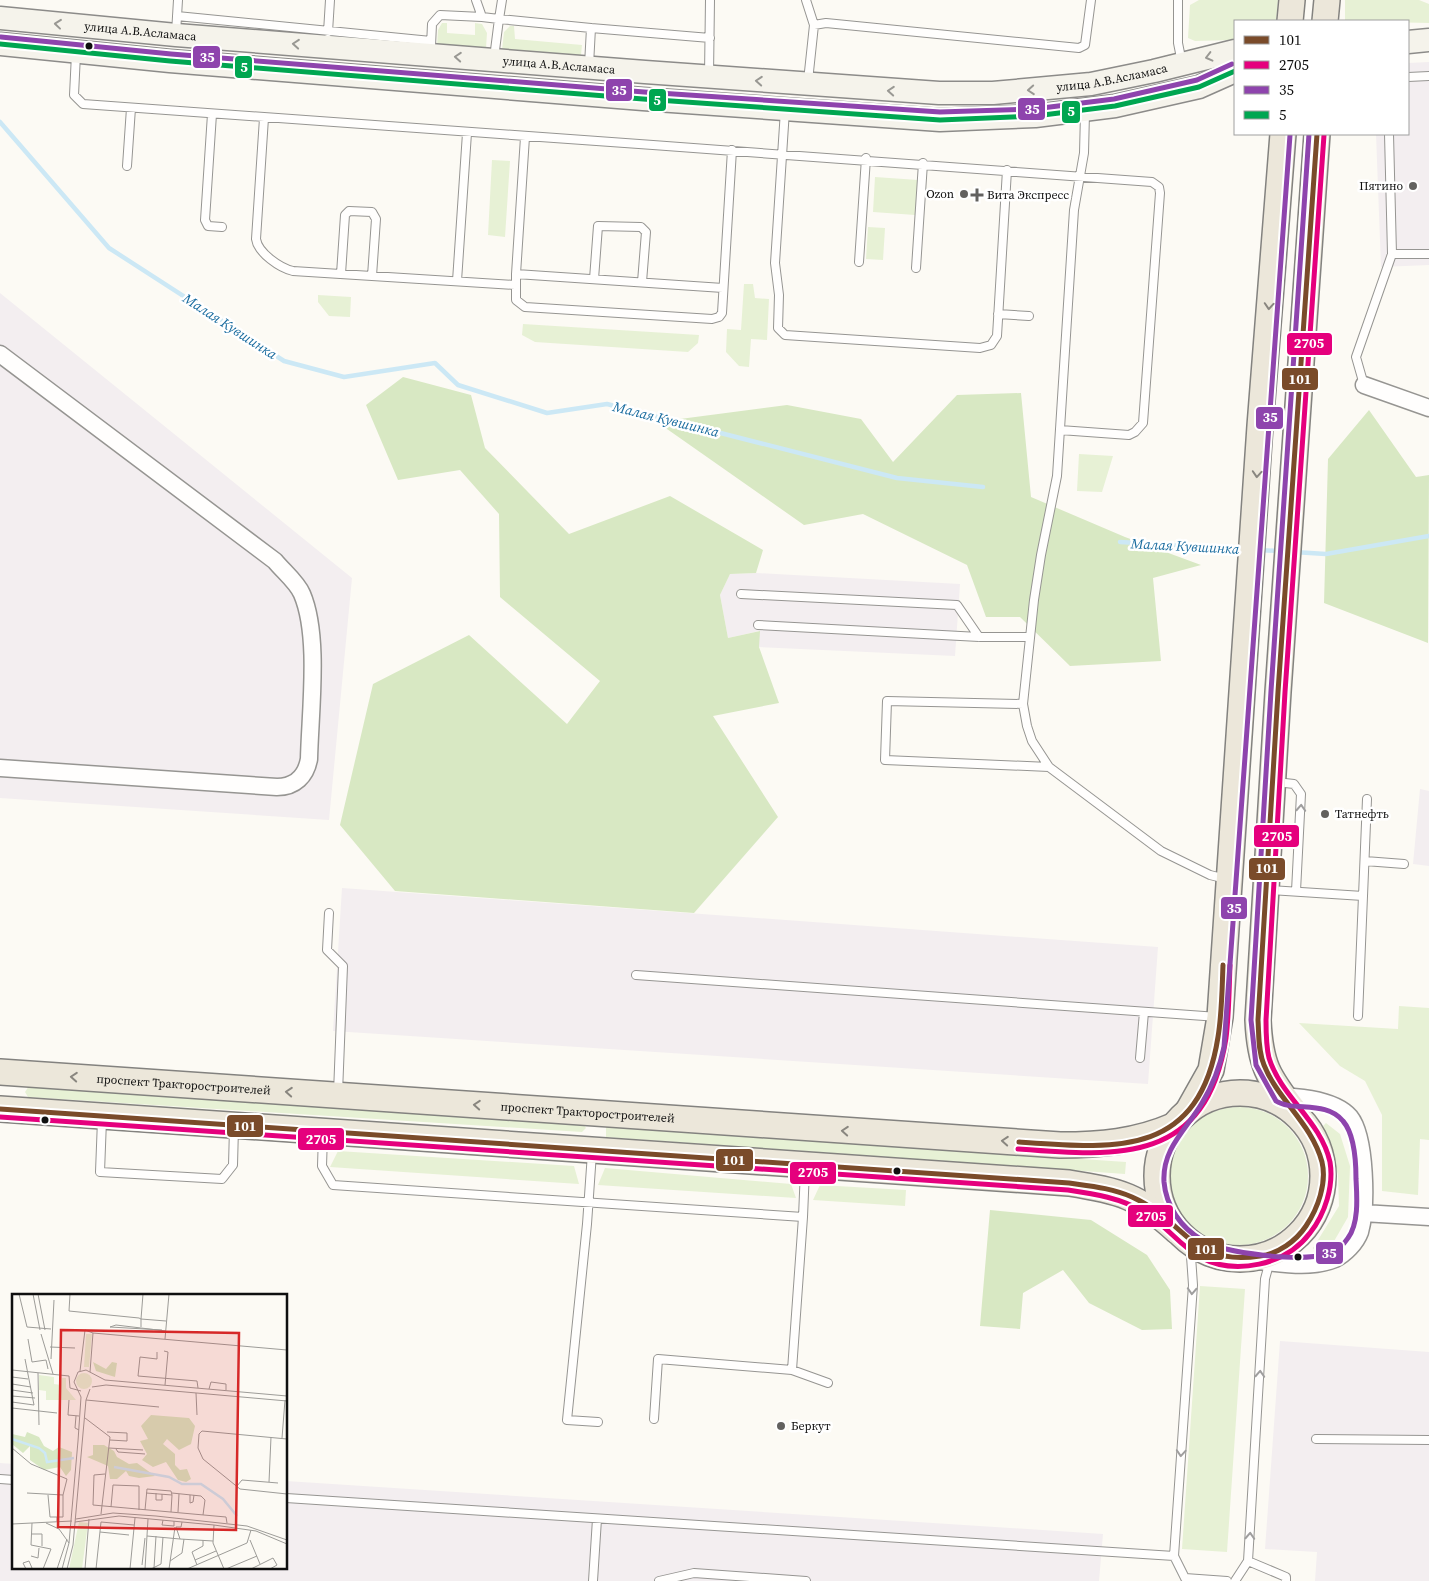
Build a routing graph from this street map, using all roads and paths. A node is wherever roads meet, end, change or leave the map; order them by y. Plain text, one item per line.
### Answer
1 (178, 0) edge
2 (330, 0) edge
3 (476, 0) edge
4 (502, 0) edge
5 (710, 0) edge
6 (806, 0) edge
7 (1178, 0) edge
8 (1292, 0) edge
9 (1327, 0) edge
10 (1090, 3) edge
11 (482, 17) junction
12 (0, 18) edge
13 (499, 20) junction
14 (1290, 20) edge
15 (1325, 20) edge
16 (814, 25) junction
17 (176, 26) junction
18 (591, 28) junction
19 (328, 32) junction
20 (710, 38) junction
21 (1429, 40) edge
22 (1409, 42) edge
23 (0, 44) edge
24 (430, 48) junction
25 (1234, 51) edge
26 (76, 52) junction
27 (494, 60) junction
28 (1182, 64) junction
29 (589, 68) junction
30 (1234, 71) edge
31 (1429, 76) edge
32 (1409, 77) edge
33 (708, 78) junction
34 (808, 85) junction
35 (940, 93) junction
36 (131, 108) junction
37 (785, 110) junction
38 (1084, 111) junction
39 (212, 114) junction
40 (264, 118) junction
41 (940, 120) junction
42 (467, 133) junction
43 (1283, 135) edge
44 (1317, 135) edge
45 (1389, 135) edge
46 (525, 137) junction
47 (732, 150) junction
48 (783, 153) junction
49 (866, 158) junction
50 (923, 163) junction
51 (127, 166) dead end
52 (1008, 170) junction
53 (1080, 176) junction
54 (222, 227) dead end
55 (1392, 254) junction
56 (1429, 254) edge
57 (859, 262) dead end
58 (916, 268) dead end
59 (341, 274) junction
60 (516, 274) junction
61 (372, 276) junction
62 (594, 279) junction
63 (457, 281) junction
64 (642, 282) junction
65 (515, 285) junction
66 (724, 288) junction
67 (998, 314) junction
68 (1029, 316) dead end
69 (0, 354) edge
70 (1364, 385) joint
71 (1429, 408) edge
72 (1060, 430) junction
73 (742, 594) dead end
74 (758, 625) dead end
75 (979, 637) junction
76 (1030, 637) junction
77 (1023, 704) junction
78 (1049, 767) junction
79 (0, 768) edge
80 (1273, 782) junction
81 (1367, 799) dead end
82 (1365, 861) junction
83 (1404, 864) dead end
84 (1228, 879) junction
85 (1266, 890) junction
86 (1296, 891) junction
87 (1363, 896) junction
88 (329, 913) dead end
89 (636, 975) dead end
90 (1144, 1012) junction
91 (1358, 1016) dead end
92 (1220, 1017) junction
93 (1140, 1058) dead end
94 (2, 1072) edge
95 (338, 1095) junction
96 (1279, 1101) junction
97 (0, 1113) edge
98 (595, 1113) junction
99 (102, 1116) junction
100 (1181, 1119) junction
101 (234, 1125) junction
102 (323, 1131) junction
103 (592, 1150) junction
104 (806, 1165) junction
105 (588, 1203) junction
106 (1363, 1213) junction
107 (803, 1217) junction
108 (1429, 1217) edge
109 (1183, 1237) junction
110 (1263, 1258) junction
111 (792, 1370) junction
112 (828, 1383) dead end
113 (654, 1418) dead end
114 (598, 1422) dead end
115 (1316, 1439) dead end
116 (1429, 1440) edge
117 (288, 1498) edge
118 (597, 1519) junction
119 (1174, 1556) junction
120 (1248, 1561) junction
121 (593, 1581) edge
122 (659, 1581) edge
123 (806, 1581) edge
124 (1226, 1581) edge
125 (1235, 1581) edge
126 (1286, 1581) edge

1 - 17 lane
2 - 19 lane
3 - 11 lane
4 - 13 lane
5 - 20 lane
6 - 16 lane
7 - 28 lane
8 - 14 main road
9 - 15 main road
10 - 16 lane
11 - 13 lane
11 - 24 lane
17 -> 12 street, улица А.В.Асламаса
13 - 18 lane
13 - 27 lane
16 - 34 lane
17 - 19 lane
24 -> 17 street, улица А.В.Асламаса
18 - 20 lane
18 - 29 lane
19 - 24 lane
20 - 33 lane
21 - 22 street
23 - 26 street, улица А.В.Асламаса
27 -> 24 street, улица А.В.Асламаса
25 -> 28 street, улица А.В.Асламаса
26 - 36 lane
26 - 37 street, улица А.В.Асламаса
27 - 29 street, улица А.В.Асламаса
28 -> 35 street, улица А.В.Асламаса
29 - 33 street, улица А.В.Асламаса
30 - 38 street, улица А.В.Асламаса
31 - 32 lane
34 -> 33 street, улица А.В.Асламаса
35 -> 34 street, улица А.В.Асламаса
35 - 41 street
36 - 39 lane
36 - 51 lane
37 - 41 street, улица А.В.Асламаса
37 - 48 lane
38 - 41 street, улица А.В.Асламаса
38 - 53 lane
39 - 40 lane
39 - 54 lane
40 - 42 lane
40 - 59 lane
42 - 46 lane
42 - 63 lane
43 -> 84 main road
44 - 80 main road
45 - 55 lane
46 - 47 lane
46 - 60 lane
47 - 48 lane
47 - 66 lane
48 - 49 lane
48 - 67 lane
49 - 50 lane
49 - 57 lane
50 - 52 lane
50 - 58 lane
52 - 53 lane
52 - 67 lane
53 - 72 lane
53 - 72 lane
55 - 56 lane
55 - 70 lane
59 - 61 lane
59 - 61 lane
60 - 62 lane
60 - 65 lane
61 - 63 lane
62 - 64 lane
62 - 64 lane
63 - 65 lane
64 - 66 lane
65 - 66 lane
67 - 68 lane
69 - 79 street
70 - 71 street
72 - 76 lane
73 - 75 lane
74 - 75 lane
75 - 76 lane
76 - 77 lane
77 - 78 lane
77 - 78 lane
78 - 84 lane
80 - 85 main road
86 -> 80 lane
81 - 82 lane
82 - 83 lane
82 - 87 lane
84 - 92 main road
85 - 86 lane
85 - 96 main road
86 - 87 lane
87 - 91 lane
88 - 95 lane
89 - 90 lane
90 - 92 lane
90 - 93 lane
92 - 100 main road
95 -> 94 main road, проспект Тракторостроителей
94 - 97 main road
98 -> 95 main road, проспект Тракторостроителей
96 - 100 main road
96 - 106 street
96 - 110 main road
97 - 99 main road
100 -> 98 main road, проспект Тракторостроителей
98 - 103 main road
99 - 101 main road
99 - 101 lane
100 - 109 main road
101 - 102 main road
102 - 103 main road
102 - 105 lane
103 - 104 main road
103 - 105 lane
104 - 107 lane
104 - 109 main road
105 - 107 lane
105 - 114 lane
106 - 108 street
106 - 110 street
107 - 111 lane
109 - 110 main road
109 -> 119 lane
120 -> 110 lane
111 - 112 lane
111 - 113 lane
115 - 116 lane
117 - 118 lane
118 - 119 lane
118 - 121 lane
119 - 124 lane
120 - 125 lane
120 - 126 lane
122 - 123 lane

